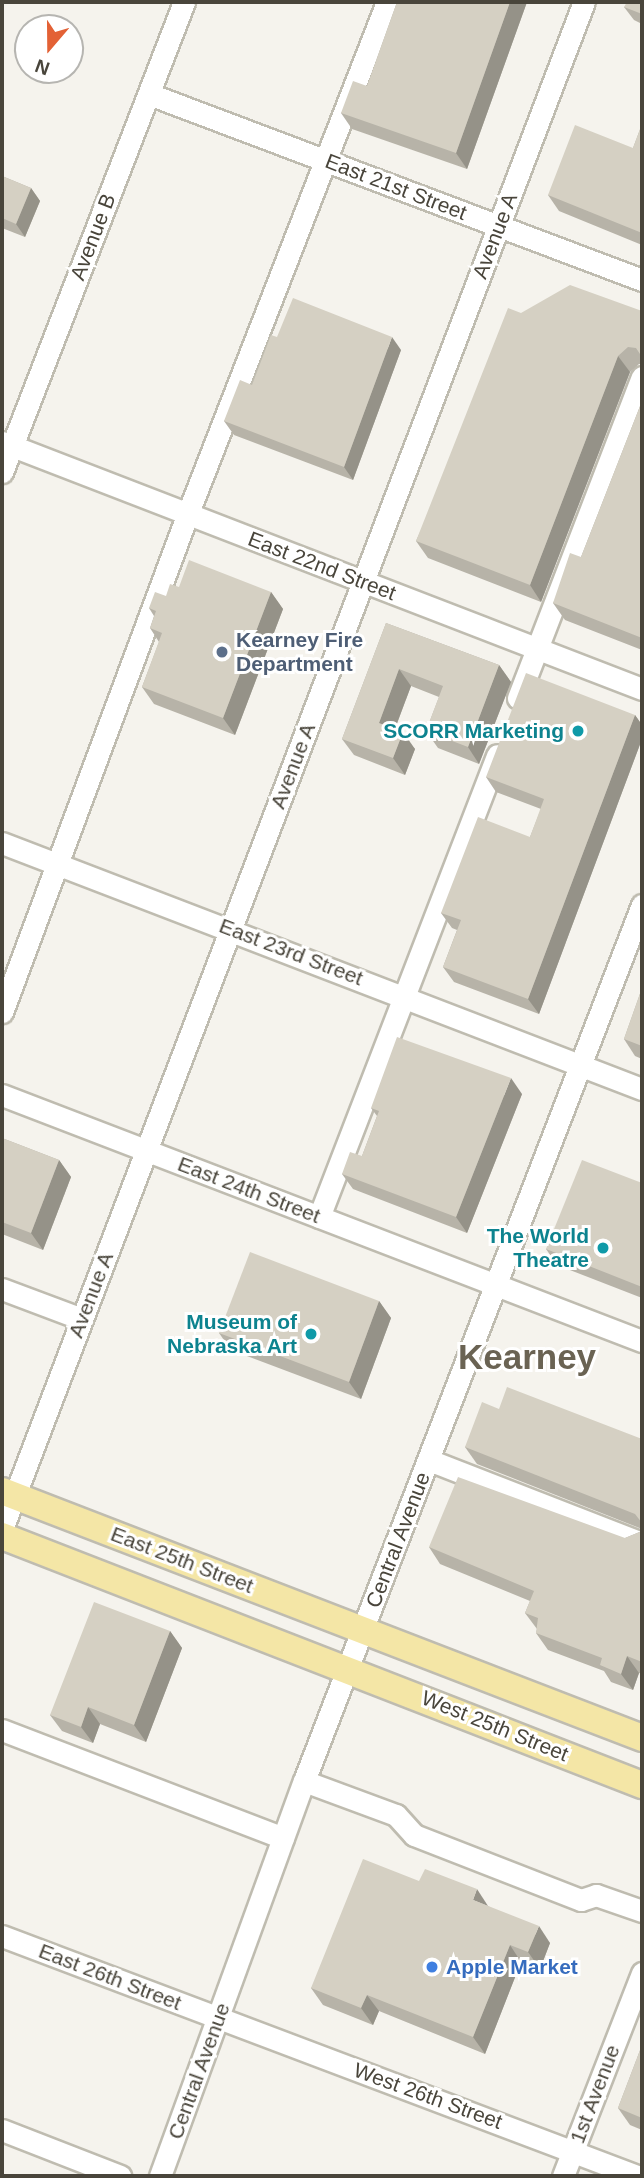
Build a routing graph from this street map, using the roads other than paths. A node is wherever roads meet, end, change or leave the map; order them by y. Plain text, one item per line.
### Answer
1 (184, 2) edge
2 (387, 2) edge
3 (584, 2) edge
4 (149, 94) junction
5 (327, 161) junction
6 (499, 226) junction
7 (642, 280) edge
8 (642, 377) edge
9 (7, 444) edge
10 (2, 472) edge
11 (188, 513) junction
12 (363, 582) junction
13 (537, 649) junction
14 (642, 689) edge
15 (513, 713) edge
16 (503, 739) edge
17 (2, 843) edge
18 (59, 865) junction
19 (642, 905) edge
20 (231, 928) junction
21 (407, 997) junction
22 (2, 1012) edge
23 (579, 1065) junction
24 (642, 1089) edge
25 (2, 1096) edge
26 (146, 1151) junction
27 (319, 1217) junction
28 (495, 1285) junction
29 (2, 1289) edge
30 (82, 1319) junction
31 (642, 1341) edge
32 (429, 1460) junction
33 (8, 1493) edge
34 (2, 1529) edge
35 (2, 1536) edge
36 (642, 1544) edge
37 (363, 1629) junction
38 (348, 1668) junction
39 (2, 1730) edge
40 (642, 1738) edge
41 (304, 1781) junction
42 (642, 1785) edge
43 (283, 1838) junction
44 (642, 1911) edge
45 (2, 1936) edge
46 (642, 1973) edge
47 (219, 2018) junction
48 (2, 2130) edge
49 (573, 2150) junction
50 (120, 2176) edge
51 (160, 2176) edge
52 (564, 2176) edge
53 (637, 2176) edge

1 - 4 street, Avenue B
2 - 5 street
3 - 6 street, Avenue A
4 - 5 street, East 21st Street
4 - 9 street, Avenue B
5 - 6 street, East 21st Street
5 - 11 street
6 - 7 street, East 21st Street
6 - 12 street, Avenue A
8 - 13 street
9 - 10 street, Avenue B
9 - 11 street, East 22nd Street
11 - 12 street, East 22nd Street
11 - 18 street
12 - 13 street, East 22nd Street
12 - 20 street, Avenue A
13 - 14 street, East 22nd Street
13 - 15 street
16 - 21 street
17 - 18 street, East 23rd Street
18 - 20 street, East 23rd Street
18 - 22 street
19 - 23 street, Central Avenue
20 - 21 street, East 23rd Street
20 - 26 street, Avenue A
21 - 23 street, East 23rd Street
21 - 27 street
23 - 24 street, East 23rd Street
23 - 28 street, Central Avenue
25 - 26 street, East 24th Street
26 - 27 street, East 24th Street
26 - 30 street, Avenue A
27 - 28 street, East 24th Street
28 - 31 street, East 24th Street
28 - 32 street, Central Avenue
29 - 30 street
30 - 33 street, Avenue A
32 - 36 street
32 - 37 street, Central Avenue
33 - 34 street, Avenue A
33 - 37 main road, East 25th Street
35 - 38 main road, East 25th Street
37 - 38 street, Central Avenue
37 - 40 main road, West 25th Street
38 - 41 street, Central Avenue
38 - 42 main road, West 25th Street
39 - 43 street
41 - 43 street, Central Avenue
41 - 44 street
43 - 47 street, Central Avenue
45 - 47 street, East 26th Street
46 - 49 street, 1st Avenue
47 - 49 street, West 26th Street
47 - 51 street, Central Avenue
48 - 50 street
49 - 52 street, 1st Avenue
49 - 53 street, West 26th Street

